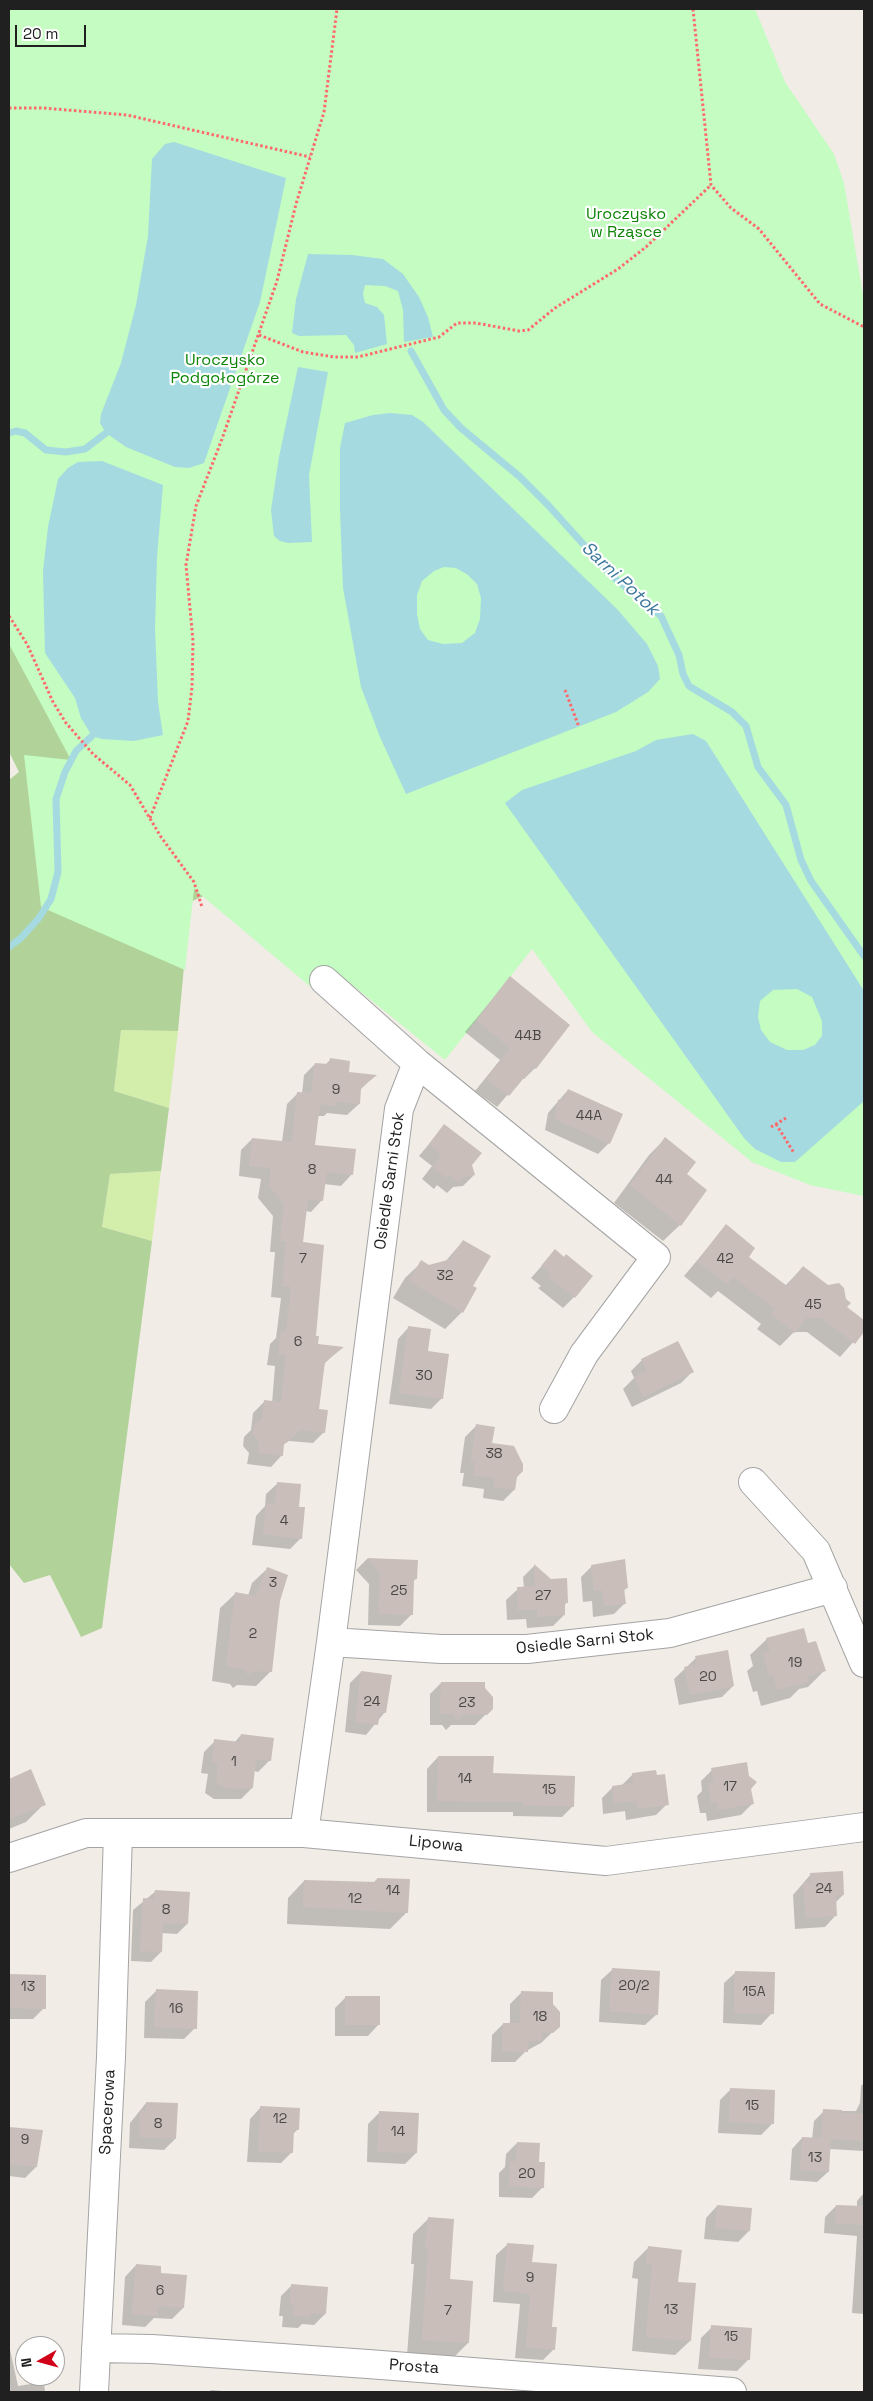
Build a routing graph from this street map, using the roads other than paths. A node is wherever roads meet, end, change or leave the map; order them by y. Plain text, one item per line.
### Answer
1 (324, 980) dead end
2 (418, 1062) junction
3 (554, 1409) dead end
4 (753, 1482) dead end
5 (833, 1588) junction
6 (331, 1642) junction
7 (864, 1664) edge
8 (864, 1827) edge
9 (118, 1832) junction
10 (304, 1832) junction
11 (9, 1858) edge
12 (96, 2348) junction
13 (94, 2392) edge
14 (732, 2392) edge

1 - 2 street
2 - 3 street
2 - 6 street, Osiedle Sarni Stok
4 - 5 street
5 - 6 street, Osiedle Sarni Stok
5 - 7 street
6 - 10 street, Osiedle Sarni Stok
8 - 10 street, Lipowa
9 - 10 street, Lipowa
9 - 11 street, Lipowa
9 - 12 street, Spacerowa
12 - 13 street, Spacerowa
12 - 14 street, Prosta

